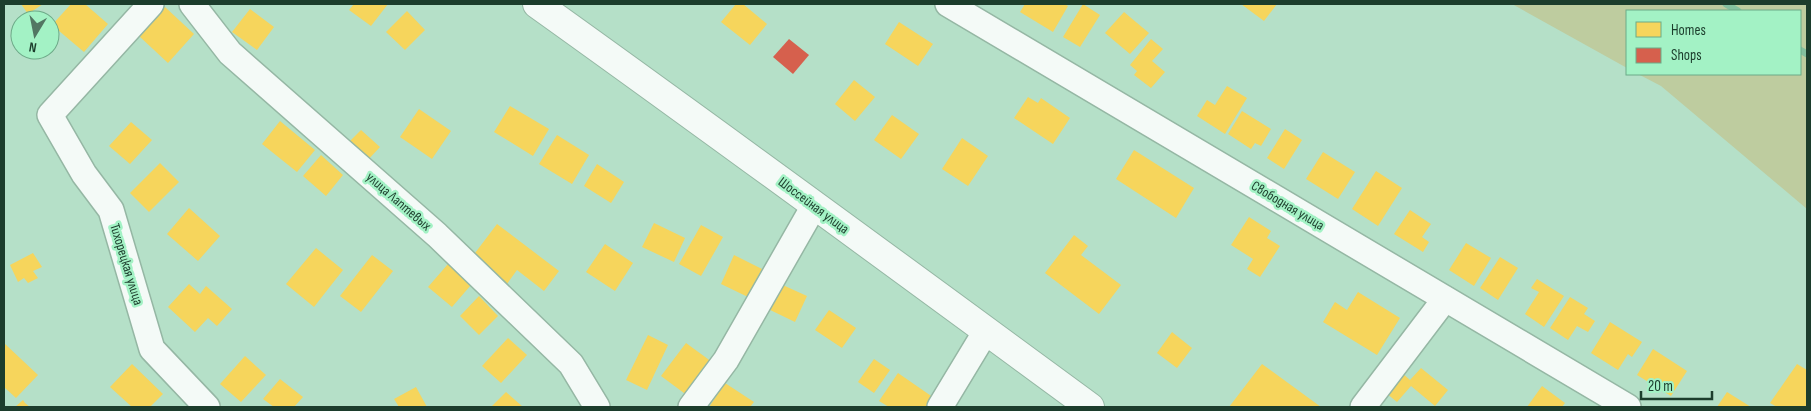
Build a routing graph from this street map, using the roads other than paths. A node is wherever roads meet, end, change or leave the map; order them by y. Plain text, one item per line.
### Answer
1 (151, 4) edge
2 (192, 4) edge
3 (537, 4) edge
4 (948, 4) edge
5 (814, 206) junction
6 (1446, 299) junction
7 (986, 331) junction
8 (207, 407) edge
9 (597, 407) edge
10 (691, 407) edge
11 (940, 407) edge
12 (1090, 407) edge
13 (1363, 407) edge
14 (1628, 407) edge

1 - 8 street, Тихорецкая улица
2 - 9 street, улица Лаптевых
3 - 5 main road, Шоссейная улица
4 - 6 street, Свободная улица
5 - 7 main road, Шоссейная улица
5 - 10 street
6 - 13 street
6 - 14 street, Свободная улица
7 - 11 street
7 - 12 main road, Шоссейная улица

